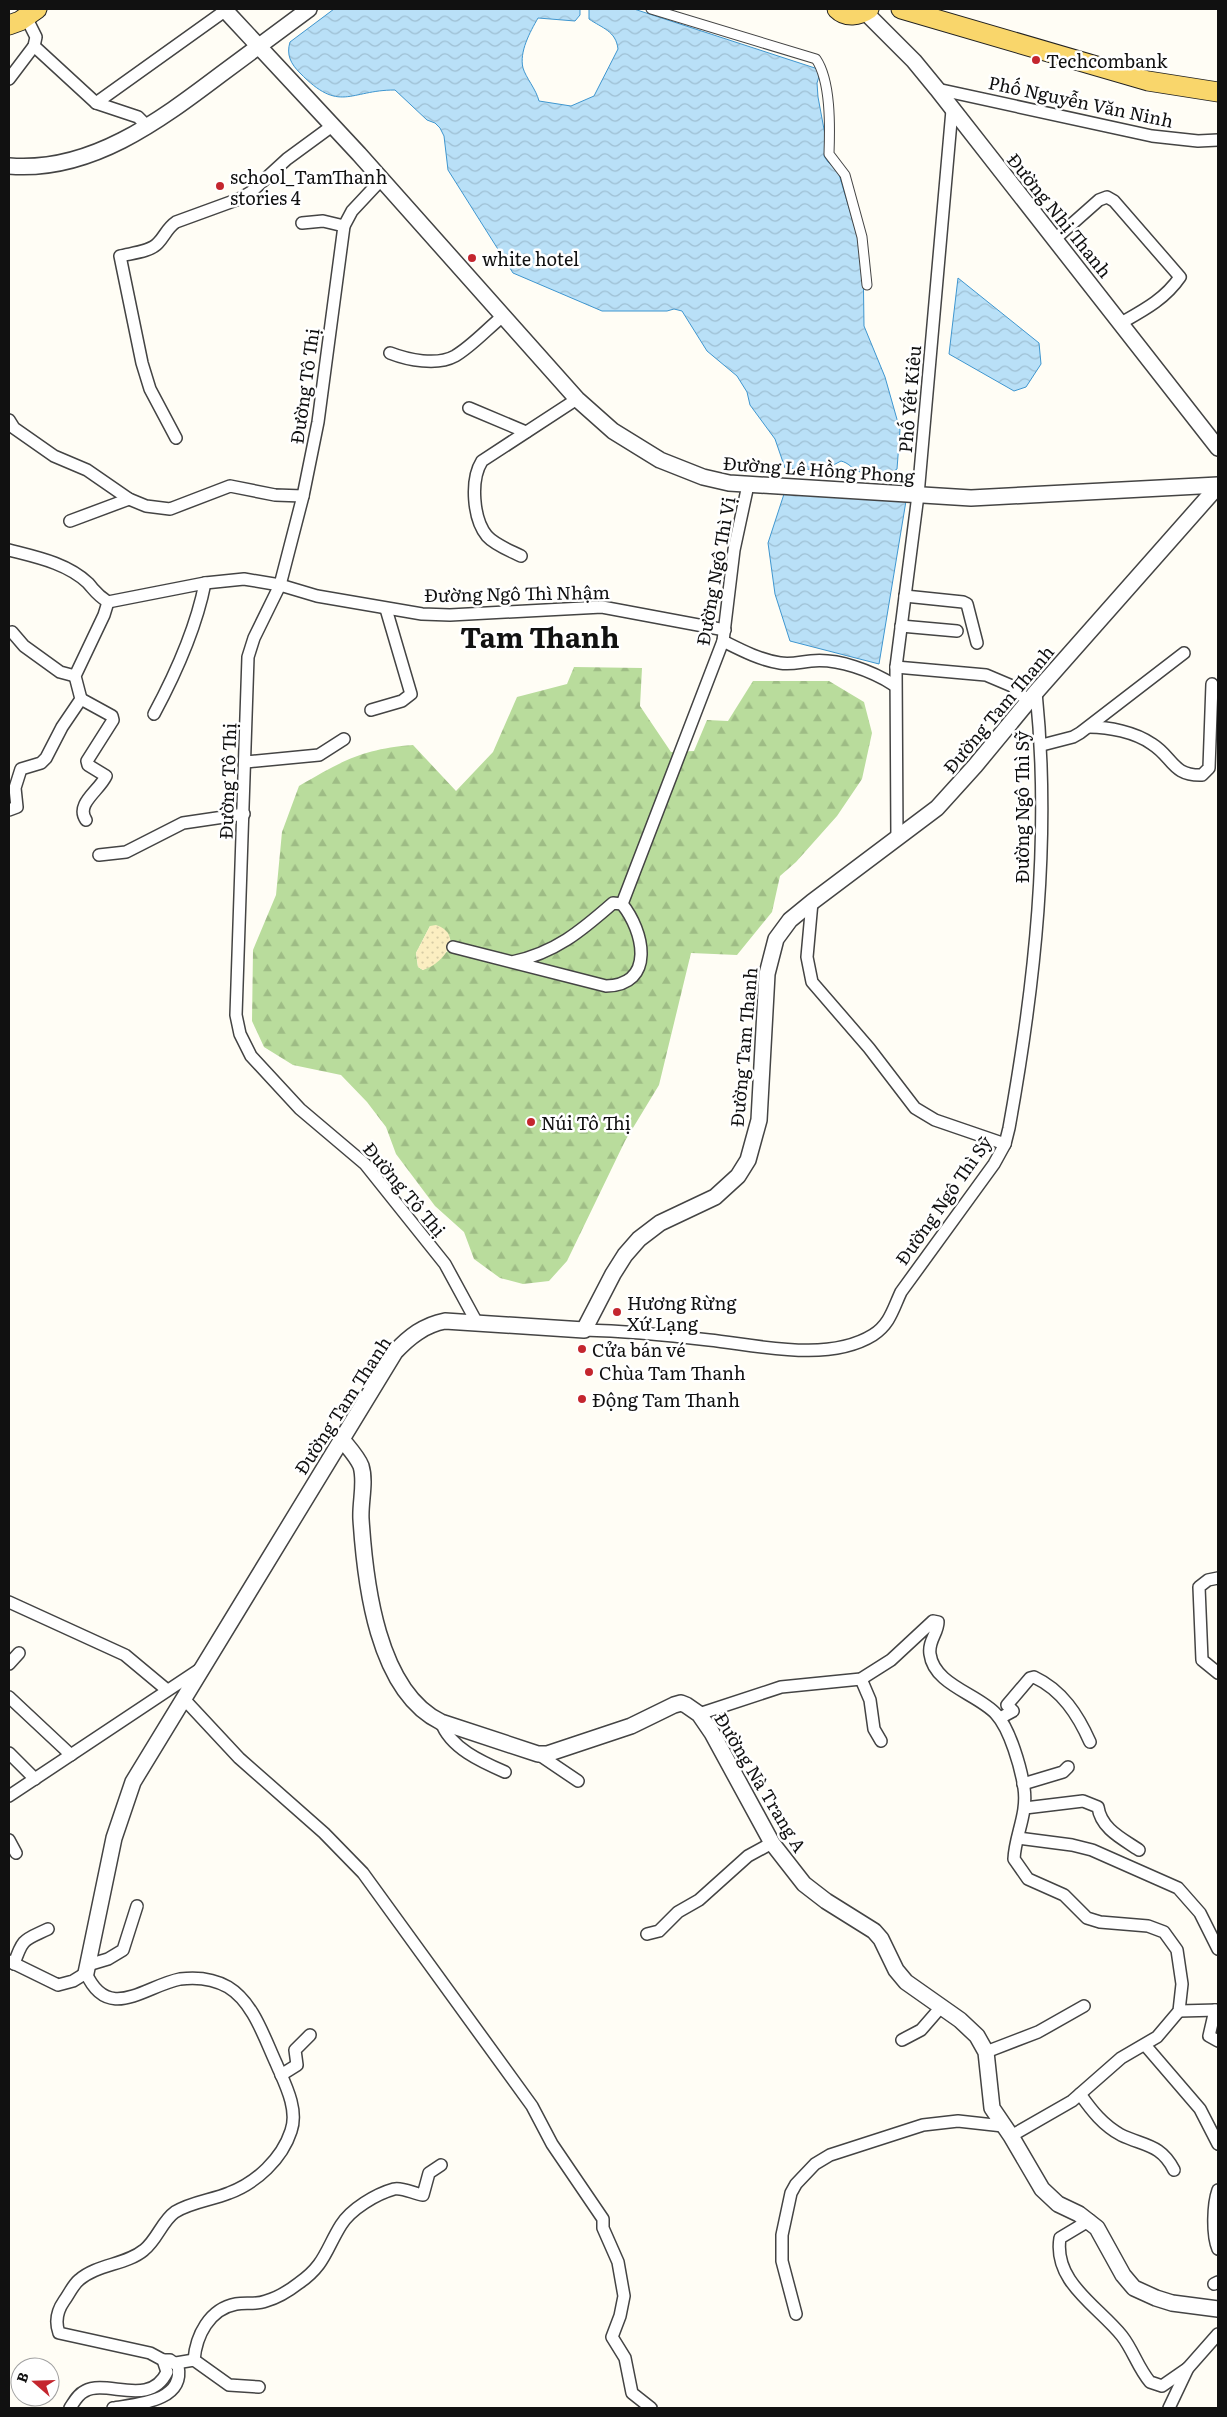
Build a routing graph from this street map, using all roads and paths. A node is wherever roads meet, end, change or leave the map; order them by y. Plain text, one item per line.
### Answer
1 (309, 9) edge
2 (651, 9) edge
3 (837, 9) edge
4 (901, 9) edge
5 (225, 10) edge
6 (867, 10) edge
7 (31, 13) edge
8 (9, 25) edge
9 (34, 46) junction
10 (258, 47) junction
11 (9, 79) edge
12 (937, 89) junction
13 (1218, 92) edge
14 (96, 103) junction
15 (952, 110) junction
16 (332, 126) junction
17 (148, 127) junction
18 (1218, 140) edge
19 (9, 166) edge
20 (381, 180) junction
21 (302, 223) dead end
22 (344, 226) junction
23 (1054, 239) junction
24 (867, 284) dead end
25 (503, 316) junction
26 (1121, 322) junction
27 (390, 353) dead end
28 (576, 399) junction
29 (469, 408) dead end
30 (10, 427) edge
31 (526, 432) junction
32 (176, 438) dead end
33 (1218, 448) edge
34 (748, 485) junction
35 (1218, 486) edge
36 (303, 496) junction
37 (918, 496) junction
38 (129, 499) junction
39 (70, 521) dead end
40 (9, 550) edge
41 (521, 556) dead end
42 (205, 584) junction
43 (280, 585) junction
44 (905, 596) junction
45 (108, 602) junction
46 (386, 609) junction
47 (901, 626) junction
48 (957, 631) dead end
49 (12, 632) dead end
50 (724, 636) junction
51 (977, 643) dead end
52 (1184, 653) dead end
53 (896, 667) junction
54 (75, 676) junction
55 (1212, 684) dead end
56 (894, 685) junction
57 (1033, 697) junction
58 (81, 699) junction
59 (371, 710) dead end
60 (154, 714) dead end
61 (1088, 726) junction
62 (344, 739) dead end
63 (1042, 745) junction
64 (246, 762) junction
65 (9, 810) edge
66 (244, 814) junction
67 (86, 820) dead end
68 (898, 839) junction
69 (99, 855) dead end
70 (812, 902) junction
71 (622, 904) junction
72 (453, 947) dead end
73 (512, 962) junction
74 (1004, 1144) junction
75 (476, 1321) junction
76 (584, 1330) junction
77 (341, 1438) junction
78 (1218, 1578) edge
79 (9, 1602) edge
80 (19, 1653) dead end
81 (9, 1664) edge
82 (200, 1669) junction
83 (1218, 1674) edge
84 (861, 1679) junction
85 (168, 1690) junction
86 (9, 1697) edge
87 (184, 1699) junction
88 (699, 1714) junction
89 (1000, 1718) junction
90 (441, 1722) junction
91 (881, 1741) dead end
92 (1090, 1742) dead end
93 (9, 1753) edge
94 (538, 1754) junction
95 (71, 1755) junction
96 (1068, 1767) dead end
97 (505, 1772) dead end
98 (35, 1779) junction
99 (578, 1781) dead end
100 (1023, 1784) junction
101 (9, 1796) edge
102 (1025, 1808) junction
103 (1018, 1838) junction
104 (9, 1840) edge
105 (772, 1843) junction
106 (1139, 1850) dead end
107 (16, 1853) dead end
108 (136, 1906) dead end
109 (48, 1929) dead end
110 (647, 1934) dead end
111 (1218, 1949) edge
112 (11, 1962) edge
113 (87, 1969) junction
114 (1084, 2006) dead end
115 (941, 2008) junction
116 (1217, 2010) edge
117 (1179, 2011) junction
118 (310, 2035) dead end
119 (902, 2040) dead end
120 (1218, 2042) edge
121 (1145, 2045) junction
122 (986, 2052) junction
123 (281, 2075) junction
124 (1080, 2094) junction
125 (1007, 2131) junction
126 (1218, 2144) edge
127 (441, 2165) dead end
128 (1174, 2170) dead end
129 (1218, 2190) edge
130 (1090, 2220) junction
131 (1218, 2249) edge
132 (1218, 2309) edge
133 (796, 2314) dead end
134 (1218, 2334) edge
135 (162, 2360) junction
136 (194, 2360) junction
137 (176, 2363) junction
138 (1188, 2368) junction
139 (259, 2387) dead end
140 (70, 2408) edge
141 (113, 2408) edge
142 (650, 2408) edge
143 (1169, 2408) edge

1 - 10 street
2 - 24 street
3 - 6 main road
4 - 13 main road
5 - 10 street, Đường Lê Hồng Phong
5 - 14 street
6 - 12 street, Đường Nhị Thanh
7 - 8 main road
7 - 9 street
9 - 11 street
9 - 14 street
10 - 16 street, Đường Lê Hồng Phong
10 - 17 street
12 - 15 street, Đường Nhị Thanh
12 - 18 street, Phố Nguyễn Văn Ninh
14 - 17 street
15 - 23 street, Đường Nhị Thanh
15 - 37 street, Phố Yết Kiêu
16 - 20 street, Đường Lê Hồng Phong
16 - 32 street
17 - 19 street
20 - 22 street, Đường Tô Thị
20 - 25 street, Đường Lê Hồng Phong
21 - 22 street
22 - 36 street, Đường Tô Thị
23 - 26 street, Đường Nhị Thanh
23 - 26 street
25 - 27 street
25 - 28 street, Đường Lê Hồng Phong
26 - 33 street, Đường Nhị Thanh
28 - 31 street
28 - 34 street, Đường Lê Hồng Phong
29 - 31 street
30 - 38 street
31 - 41 street
34 - 37 street, Đường Lê Hồng Phong
34 - 50 street, Đường Ngô Thì Vị
35 - 37 street, Đường Lê Hồng Phong
35 - 57 street, Đường Tam Thanh
36 - 38 street
36 - 43 street, Đường Tô Thị
37 - 44 street, Phố Yết Kiêu
38 - 39 street
40 - 45 street
42 - 43 street, Đường Ngô Thì Nhậm
42 - 45 street, Đường Ngô Thì Nhậm
42 - 60 street
43 - 46 street, Đường Ngô Thì Nhậm
43 - 64 street, Đường Tô Thị
44 - 47 street, Phố Yết Kiêu
44 - 51 street
45 - 54 street
46 - 50 street, Đường Ngô Thì Nhậm
46 - 59 street
47 - 48 street
47 - 53 street, Phố Yết Kiêu
49 - 54 street
50 - 56 street, Đường Ngô Thì Nhậm
50 - 71 street, Đường Ngô Thì Vị
52 - 61 street
53 - 56 street, Phố Yết Kiêu
53 - 57 street
54 - 58 street
55 - 61 street
56 - 68 street, Phố Yết Kiêu
57 - 63 street, Đường Ngô Thì Sỹ
57 - 68 street, Đường Tam Thanh
58 - 65 street
58 - 67 street
61 - 63 street
62 - 64 street
63 - 74 street, Đường Ngô Thì Sỹ
64 - 66 street, Đường Tô Thị
66 - 69 street
66 - 75 street, Đường Tô Thị
68 - 70 street, Đường Tam Thanh
70 - 74 street
70 - 76 street, Đường Tam Thanh
71 - 73 street
71 - 73 street
72 - 73 street
74 - 76 street, Đường Ngô Thì Sỹ
75 - 76 street, Đường Tam Thanh
75 - 77 street, Đường Tam Thanh
77 - 82 street, Đường Tam Thanh
77 - 90 street
78 - 83 street
79 - 85 street
80 - 81 street
82 - 85 street
82 - 87 street, Đường Tam Thanh
84 - 88 street
84 - 89 street
84 - 91 street
85 - 95 street
86 - 95 street
87 - 113 street, Đường Tam Thanh
87 - 142 street
88 - 94 street, Đường Nà Trang A
88 - 105 street, Đường Nà Trang A
89 - 92 street
89 - 100 street
90 - 94 street
90 - 97 street
93 - 98 street
94 - 99 street
95 - 98 street
96 - 100 street
98 - 101 street
100 - 102 street
102 - 103 street
102 - 106 street
103 - 111 street
103 - 117 street
104 - 107 street
105 - 110 street
105 - 115 street, Đường Nà Trang A
108 - 113 street
109 - 112 street
112 - 113 street
113 - 123 street
114 - 122 street
115 - 119 street
115 - 122 street, Đường Nà Trang A
116 - 117 street
116 - 120 street
117 - 121 street
118 - 123 street
121 - 124 street
121 - 126 street
122 - 125 street, Đường Nà Trang A
123 - 135 street
124 - 125 street
124 - 128 street
125 - 130 street, Đường Nà Trang A
125 - 133 street
127 - 136 street
129 - 131 street
130 - 132 street, Đường Nà Trang A
130 - 138 street
134 - 138 street
135 - 137 street
135 - 140 street
136 - 137 street
136 - 139 street
137 - 141 street
138 - 143 street

